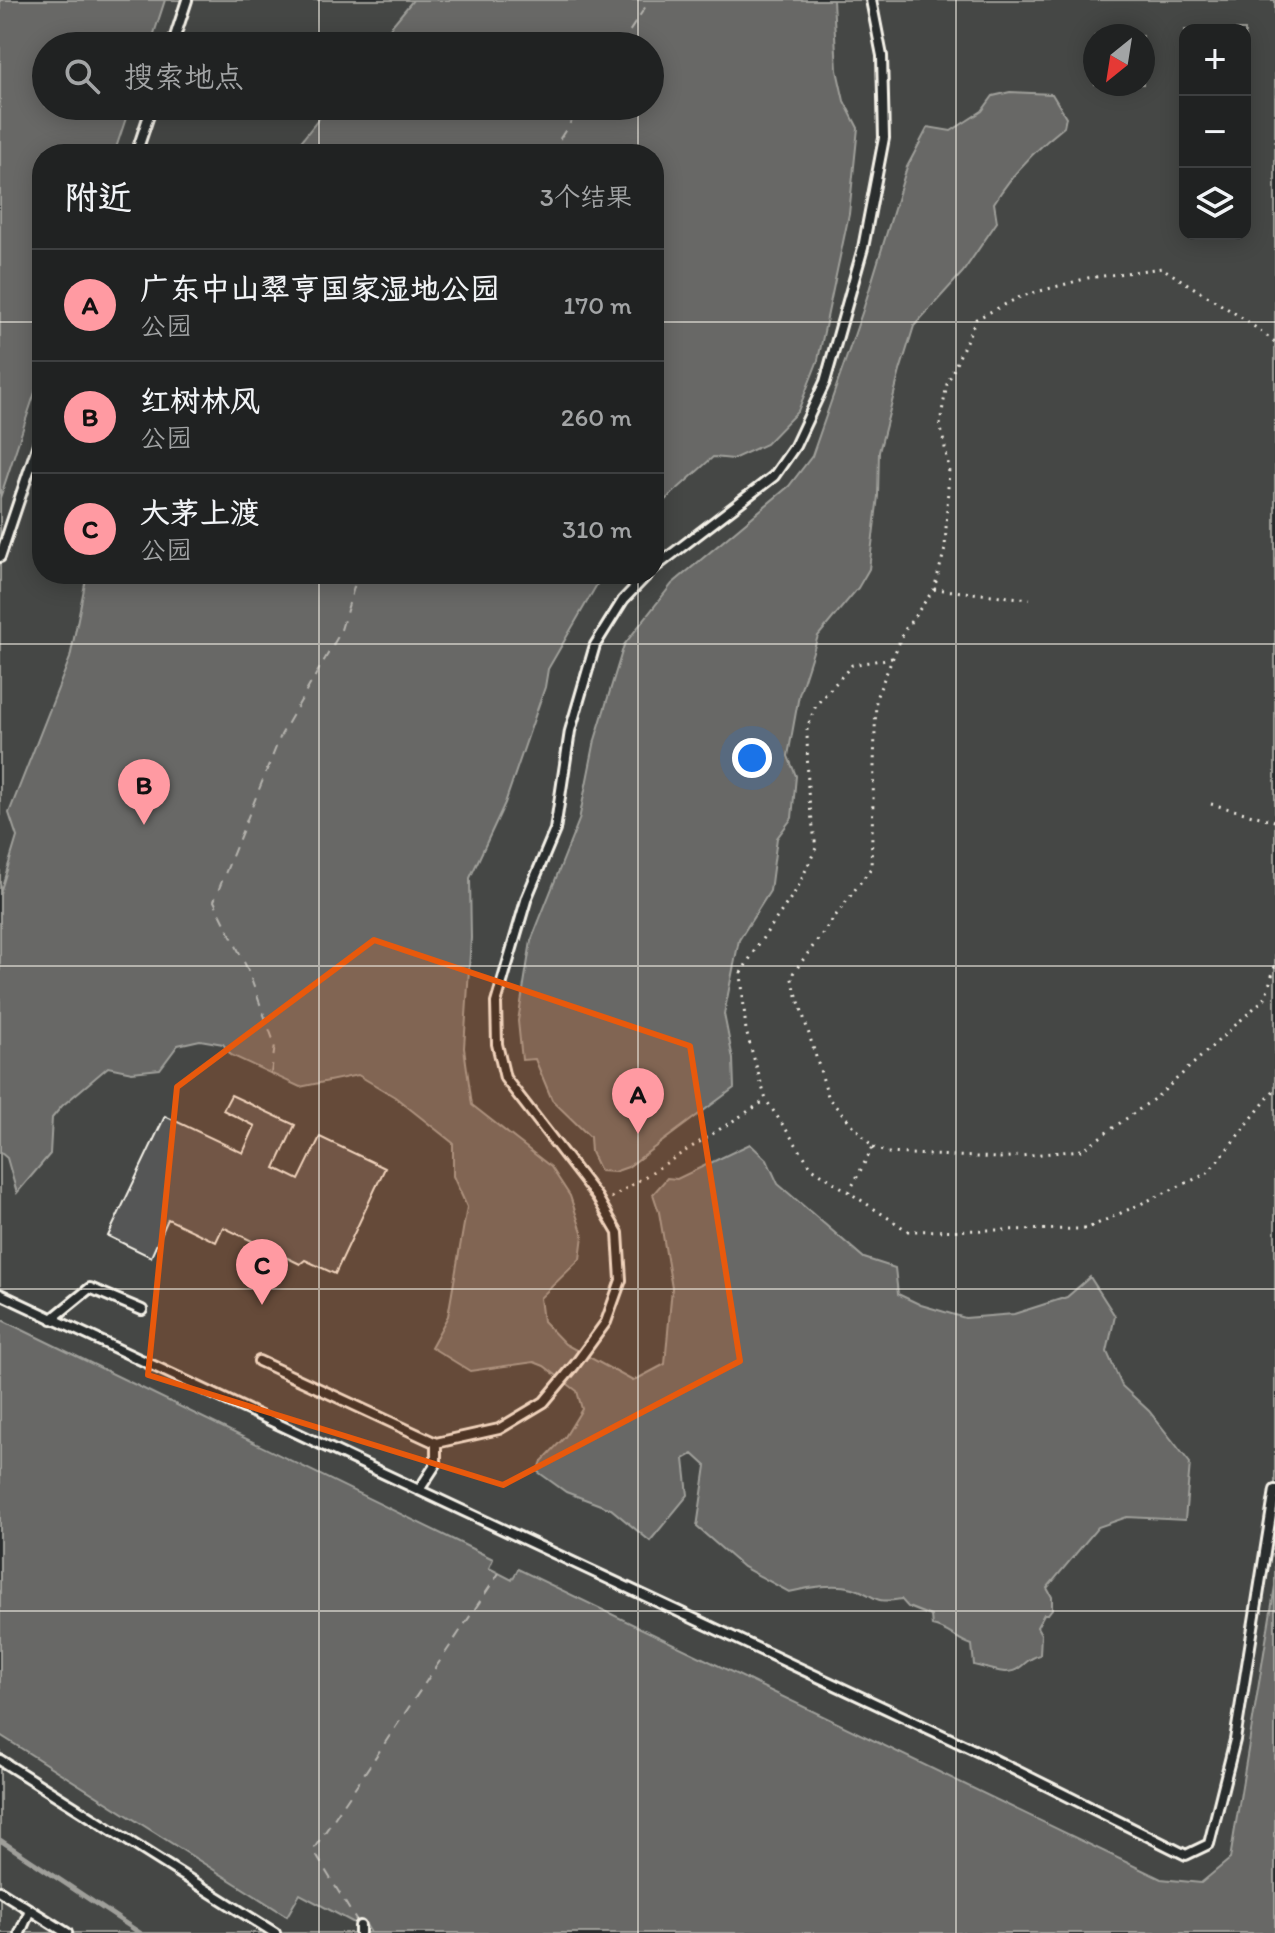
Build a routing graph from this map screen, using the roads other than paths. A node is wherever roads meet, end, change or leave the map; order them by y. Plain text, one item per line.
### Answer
1 (187, 0) edge
2 (871, 0) edge
3 (177, 32) edge
4 (147, 120) edge
5 (139, 144) edge
6 (32, 462) edge
7 (0, 557) edge
8 (664, 560) edge
9 (638, 584) edge
10 (0, 1294) edge
11 (142, 1310) dead end
12 (52, 1319) junction
13 (259, 1361) dead end
14 (436, 1443) junction
15 (419, 1490) junction
16 (1275, 1490) edge
17 (0, 1760) edge
18 (0, 1891) edge
19 (30, 1910) junction
20 (20, 1933) edge
21 (67, 1933) edge
22 (275, 1933) edge

1 - 3 lane
2 - 8 lane
4 - 5 lane
6 - 7 lane
9 - 14 lane
10 - 12 lane
11 - 12 lane
12 - 15 lane
13 - 14 lane
14 - 15 lane
15 - 16 lane
17 - 22 lane
18 - 19 lane
19 - 20 lane
19 - 21 lane

